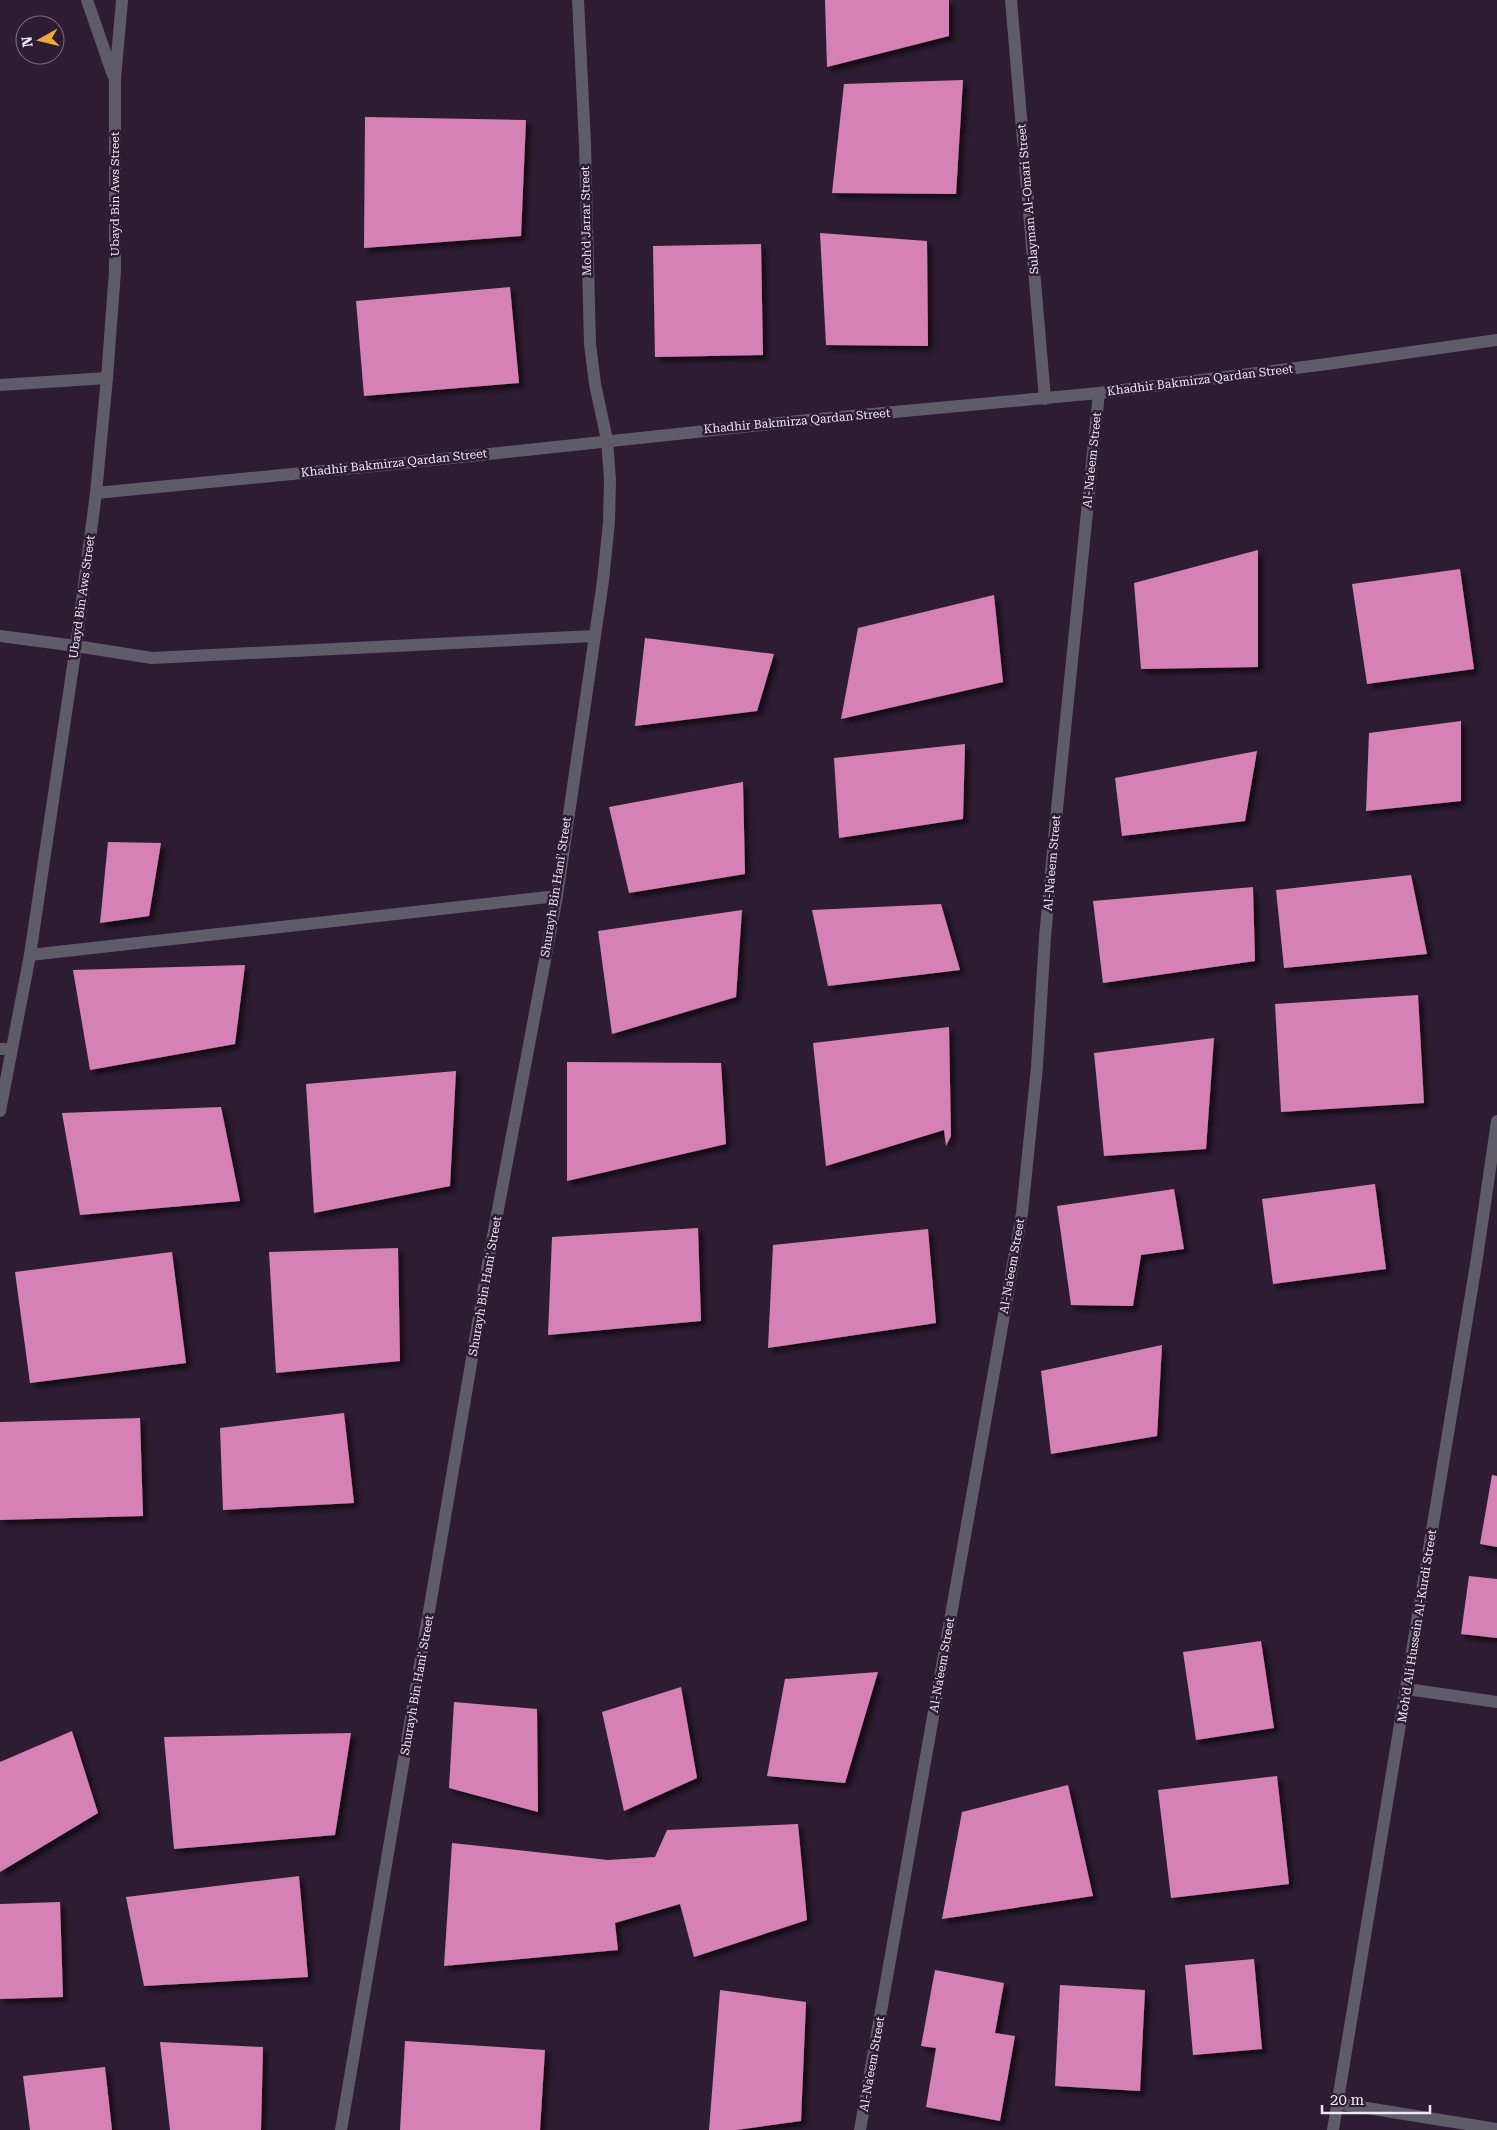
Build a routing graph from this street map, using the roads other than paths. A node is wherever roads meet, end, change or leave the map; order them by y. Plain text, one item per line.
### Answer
1 (87, 0) edge
2 (122, 0) edge
3 (578, 0) edge
4 (1011, 0) edge
5 (115, 79) junction
6 (1497, 340) edge
7 (107, 378) junction
8 (0, 385) edge
9 (1099, 393) junction
10 (1045, 399) junction
11 (607, 440) junction
12 (96, 493) junction
13 (0, 636) edge
14 (594, 636) junction
15 (76, 646) junction
16 (557, 896) junction
17 (30, 955) junction
18 (6, 1049) edge
19 (0, 1111) edge
20 (1497, 1121) edge
21 (1406, 1689) junction
22 (1497, 1702) edge
23 (1336, 2104) junction
24 (1497, 2129) edge
25 (341, 2130) edge
26 (860, 2130) edge
27 (1333, 2130) edge

1 - 5 street, Ubayd Bin Aws Street
2 - 5 street, Ubayd Bin Aws Street
3 - 11 street, Moh'd Jarrar Street
4 - 10 street, Sulayman Al-Omari Street
5 - 7 street, Ubayd Bin Aws Street
6 - 9 street, Khadhir Bakmirza Qardan Street
7 - 8 street
7 - 12 street, Ubayd Bin Aws Street
9 - 10 street, Khadhir Bakmirza Qardan Street
9 - 26 street, Al-Na'eem Street
10 - 11 street, Khadhir Bakmirza Qardan Street
11 - 12 street, Khadhir Bakmirza Qardan Street
11 - 14 street, Shurayh Bin Hani' Street
12 - 15 street, Ubayd Bin Aws Street
13 - 15 street
14 - 15 street
14 - 16 street, Shurayh Bin Hani' Street
15 - 17 street, Ubayd Bin Aws Street
16 - 17 street
16 - 25 street, Shurayh Bin Hani' Street
17 - 18 street, Ubayd Bin Aws Street
18 - 19 street, Ubayd Bin Aws Street
20 - 21 street, Moh'd Ali Hussein Al-Kurdi Street
21 - 22 street
21 - 23 street, Moh'd Ali Hussein Al-Kurdi Street
23 - 24 street
23 - 27 street, Moh'd Ali Hussein Al-Kurdi Street

